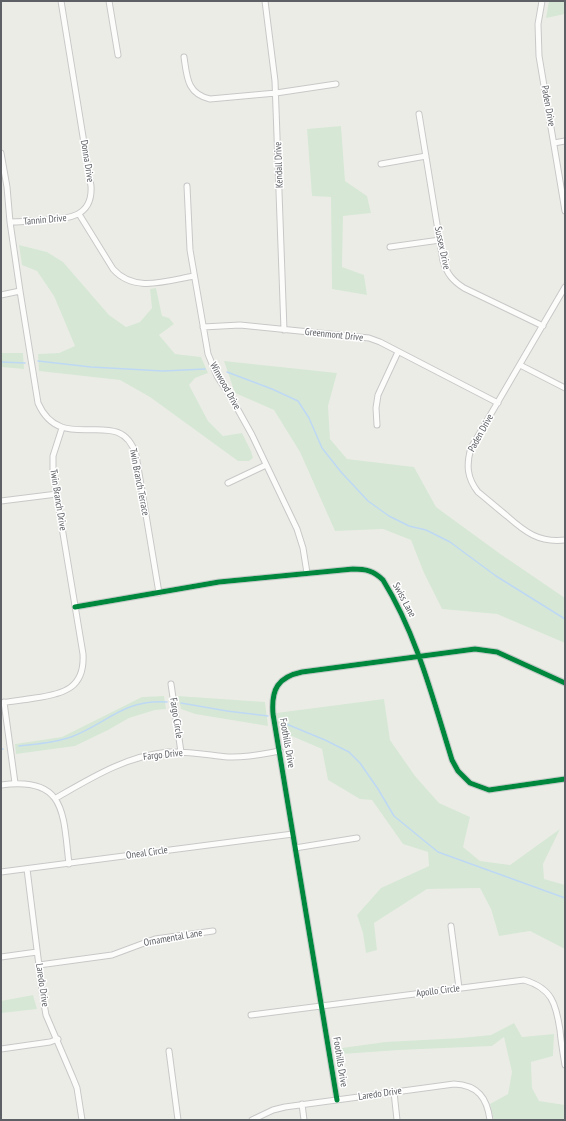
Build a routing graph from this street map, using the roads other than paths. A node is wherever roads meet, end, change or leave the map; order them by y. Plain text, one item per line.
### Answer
1 (61, 1) edge
2 (109, 1) edge
3 (265, 1) edge
4 (542, 1) edge
5 (118, 55) dead end
6 (184, 57) dead end
7 (336, 84) dead end
8 (276, 93) junction
9 (419, 114) dead end
10 (565, 141) edge
11 (554, 143) junction
12 (1, 153) edge
13 (426, 156) junction
14 (381, 164) dead end
15 (187, 186) dead end
16 (565, 211) edge
17 (79, 214) junction
18 (10, 222) junction
19 (440, 240) junction
20 (390, 248) dead end
21 (194, 276) junction
22 (565, 287) edge
23 (20, 291) junction
24 (1, 294) edge
25 (543, 326) junction
26 (203, 327) junction
27 (284, 330) junction
28 (398, 352) junction
29 (520, 365) junction
30 (565, 388) edge
31 (498, 403) junction
32 (377, 426) dead end
33 (62, 428) junction
34 (266, 465) junction
35 (228, 483) dead end
36 (57, 494) junction
37 (1, 502) edge
38 (565, 540) edge
39 (306, 573) junction
40 (159, 593) junction
41 (75, 607) junction
42 (419, 657) junction
43 (565, 683) edge
44 (171, 684) dead end
45 (3, 703) edge
46 (280, 751) junction
47 (181, 752) junction
48 (565, 779) edge
49 (15, 783) junction
50 (1, 785) edge
51 (56, 798) junction
52 (293, 834) junction
53 (357, 838) dead end
54 (296, 848) junction
55 (69, 864) junction
56 (27, 869) junction
57 (1, 872) edge
58 (451, 926) dead end
59 (213, 931) dead end
60 (37, 952) junction
61 (1, 957) edge
62 (39, 965) junction
63 (459, 988) junction
64 (322, 1006) junction
65 (251, 1015) dead end
66 (58, 1039) junction
67 (1, 1049) edge
68 (168, 1051) dead end
69 (565, 1065) edge
70 (394, 1092) junction
71 (337, 1100) junction
72 (302, 1104) junction
73 (82, 1120) edge
74 (178, 1120) edge
75 (252, 1120) edge
76 (304, 1120) edge
77 (398, 1120) edge
78 (490, 1120) edge

1 - 17 street, Donna Drive
2 - 5 street
3 - 8 street, Kendall Drive
4 - 11 street, Paden Drive
6 - 8 street
7 - 8 street
8 - 27 street, Kendall Drive
9 - 13 street, Sussex Drive
10 - 11 street
11 - 16 street, Paden Drive
12 - 18 street
13 - 14 street
13 - 19 street, Sussex Drive
15 - 21 street, Winwood Drive
17 - 18 street, Tannin Drive
17 - 21 street
18 - 23 street
19 - 20 street
19 - 25 street, Sussex Drive
21 - 26 street, Winwood Drive
22 - 25 street, Paden Drive
23 - 24 street
23 - 33 street
25 - 29 street, Paden Drive
26 - 27 street, Greenmont Drive
26 - 34 street, Winwood Drive
27 - 28 street, Greenmont Drive
28 - 31 street, Greenmont Drive
28 - 32 street
29 - 30 street
29 - 31 street, Paden Drive
31 - 38 street, Paden Drive
33 - 36 street, Twin Branch Drive
33 - 40 street, Twin Branch Terrace
34 - 35 street
34 - 39 street, Winwood Drive
36 - 37 street
36 - 41 street, Twin Branch Drive
39 - 40 street, Swiss Lane
39 - 42 street, Swiss Lane
40 - 41 street, Swiss Lane
41 - 45 street, Twin Branch Drive
42 - 43 street, Foothills Drive
42 - 46 street, Foothills Drive
42 - 48 street, Swiss Lane
44 - 47 street, Fargo Circle
45 - 49 street
46 - 47 street, Fargo Drive
46 - 52 street, Foothills Drive
47 - 51 street, Fargo Drive
49 - 50 street
49 - 51 street
51 - 55 street
52 - 54 street, Foothills Drive
52 - 55 street, Oneal Circle
53 - 54 street
54 - 64 street, Foothills Drive
55 - 56 street, Oneal Circle
56 - 57 street, Oneal Circle
56 - 60 street, Laredo Drive
58 - 63 street
59 - 62 street, Ornamental Lane
60 - 61 street
60 - 62 street, Laredo Drive
62 - 66 street, Laredo Drive
63 - 64 street, Apollo Circle
63 - 69 street, Apollo Circle
64 - 65 street, Apollo Circle
64 - 71 street, Foothills Drive
66 - 67 street
66 - 73 street, Laredo Drive
68 - 74 street
70 - 71 street, Laredo Drive
70 - 77 street
70 - 78 street, Laredo Drive
71 - 72 street, Laredo Drive
72 - 75 street, Laredo Drive
72 - 76 street

